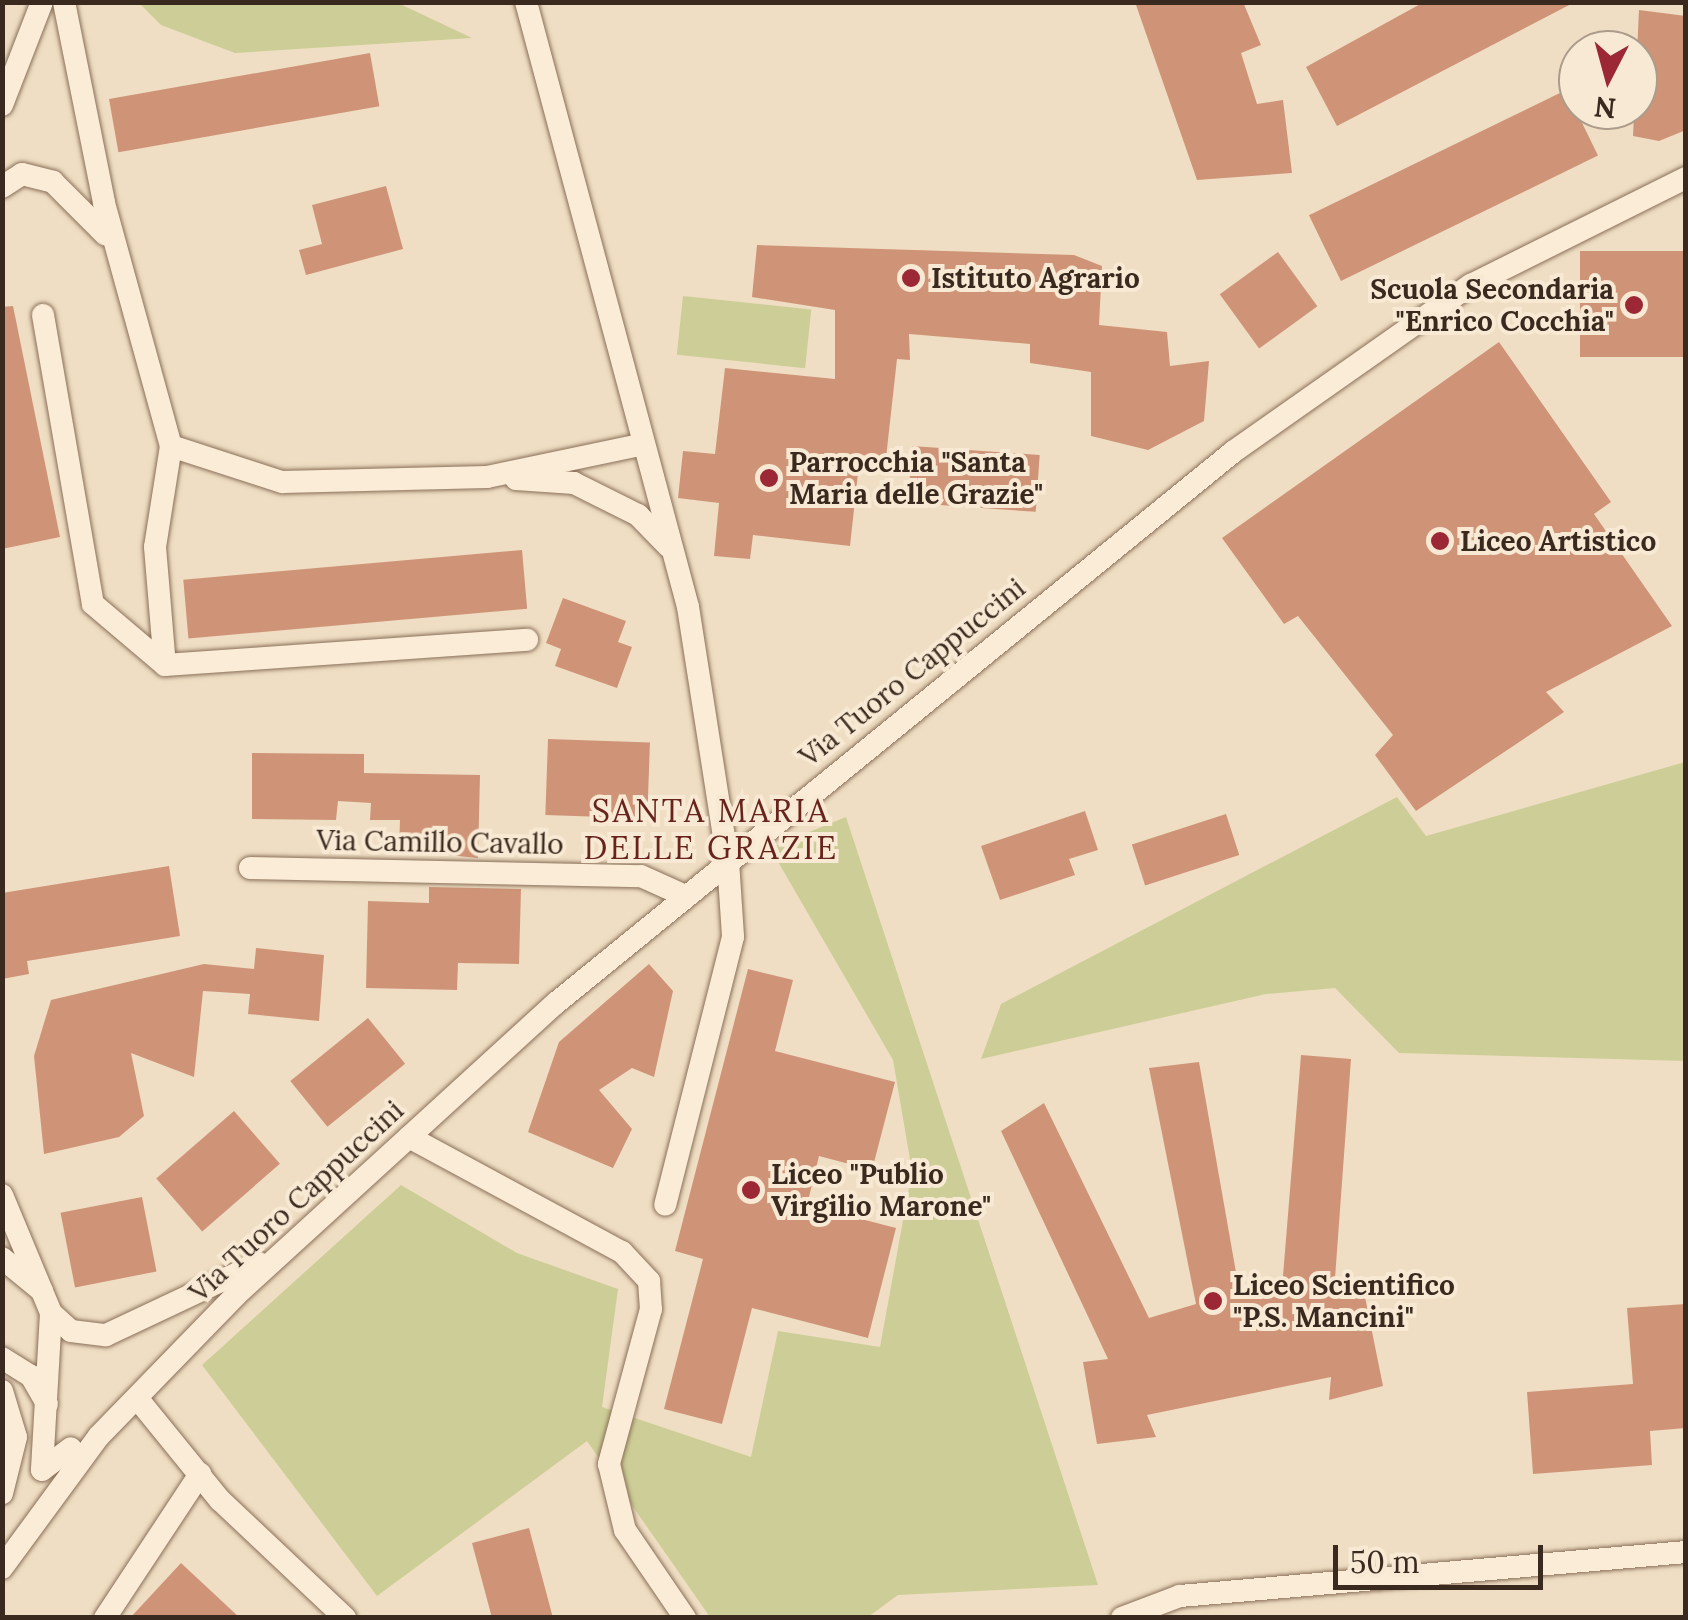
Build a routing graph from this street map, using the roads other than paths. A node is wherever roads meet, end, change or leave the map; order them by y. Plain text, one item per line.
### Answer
1 (42, 2) edge
2 (64, 2) edge
3 (526, 2) edge
4 (2, 106) edge
5 (1686, 178) edge
6 (2, 187) edge
7 (116, 249) junction
8 (43, 315) dead end
9 (640, 445) junction
10 (170, 446) junction
11 (487, 477) junction
12 (674, 552) junction
13 (527, 640) dead end
14 (166, 664) junction
15 (728, 861) junction
16 (250, 868) dead end
17 (686, 896) junction
18 (409, 1137) junction
19 (2, 1195) edge
20 (665, 1204) dead end
21 (287, 1249) junction
22 (2, 1258) edge
23 (48, 1304) junction
24 (2, 1358) edge
25 (2, 1392) edge
26 (137, 1398) junction
27 (47, 1404) junction
28 (99, 1436) junction
29 (200, 1474) junction
30 (2, 1493) edge
31 (1686, 1552) edge
32 (2, 1568) edge
33 (106, 1618) edge
34 (345, 1618) edge
35 (685, 1618) edge
36 (1122, 1618) edge

1 - 4 street
2 - 7 street
3 - 9 street
5 - 15 street, Via Tuoro Cappuccini
6 - 7 street
7 - 10 street
8 - 14 street
9 - 11 street
9 - 12 street
10 - 11 street
10 - 14 street
11 - 12 street
12 - 15 street
13 - 14 street
15 - 17 street, Via Tuoro Cappuccini
15 - 20 street
16 - 17 street, Via Camillo Cavallo
17 - 18 street, Via Tuoro Cappuccini
18 - 21 street, Via Tuoro Cappuccini
18 - 35 street
19 - 23 street
21 - 23 street
21 - 26 street, Via Tuoro Cappuccini
22 - 23 street
23 - 27 street
24 - 27 street
25 - 30 street
26 - 28 street, Via Tuoro Cappuccini
26 - 29 street
27 - 28 street
28 - 32 street, Via Tuoro Cappuccini
29 - 33 street
29 - 34 street
31 - 36 street

